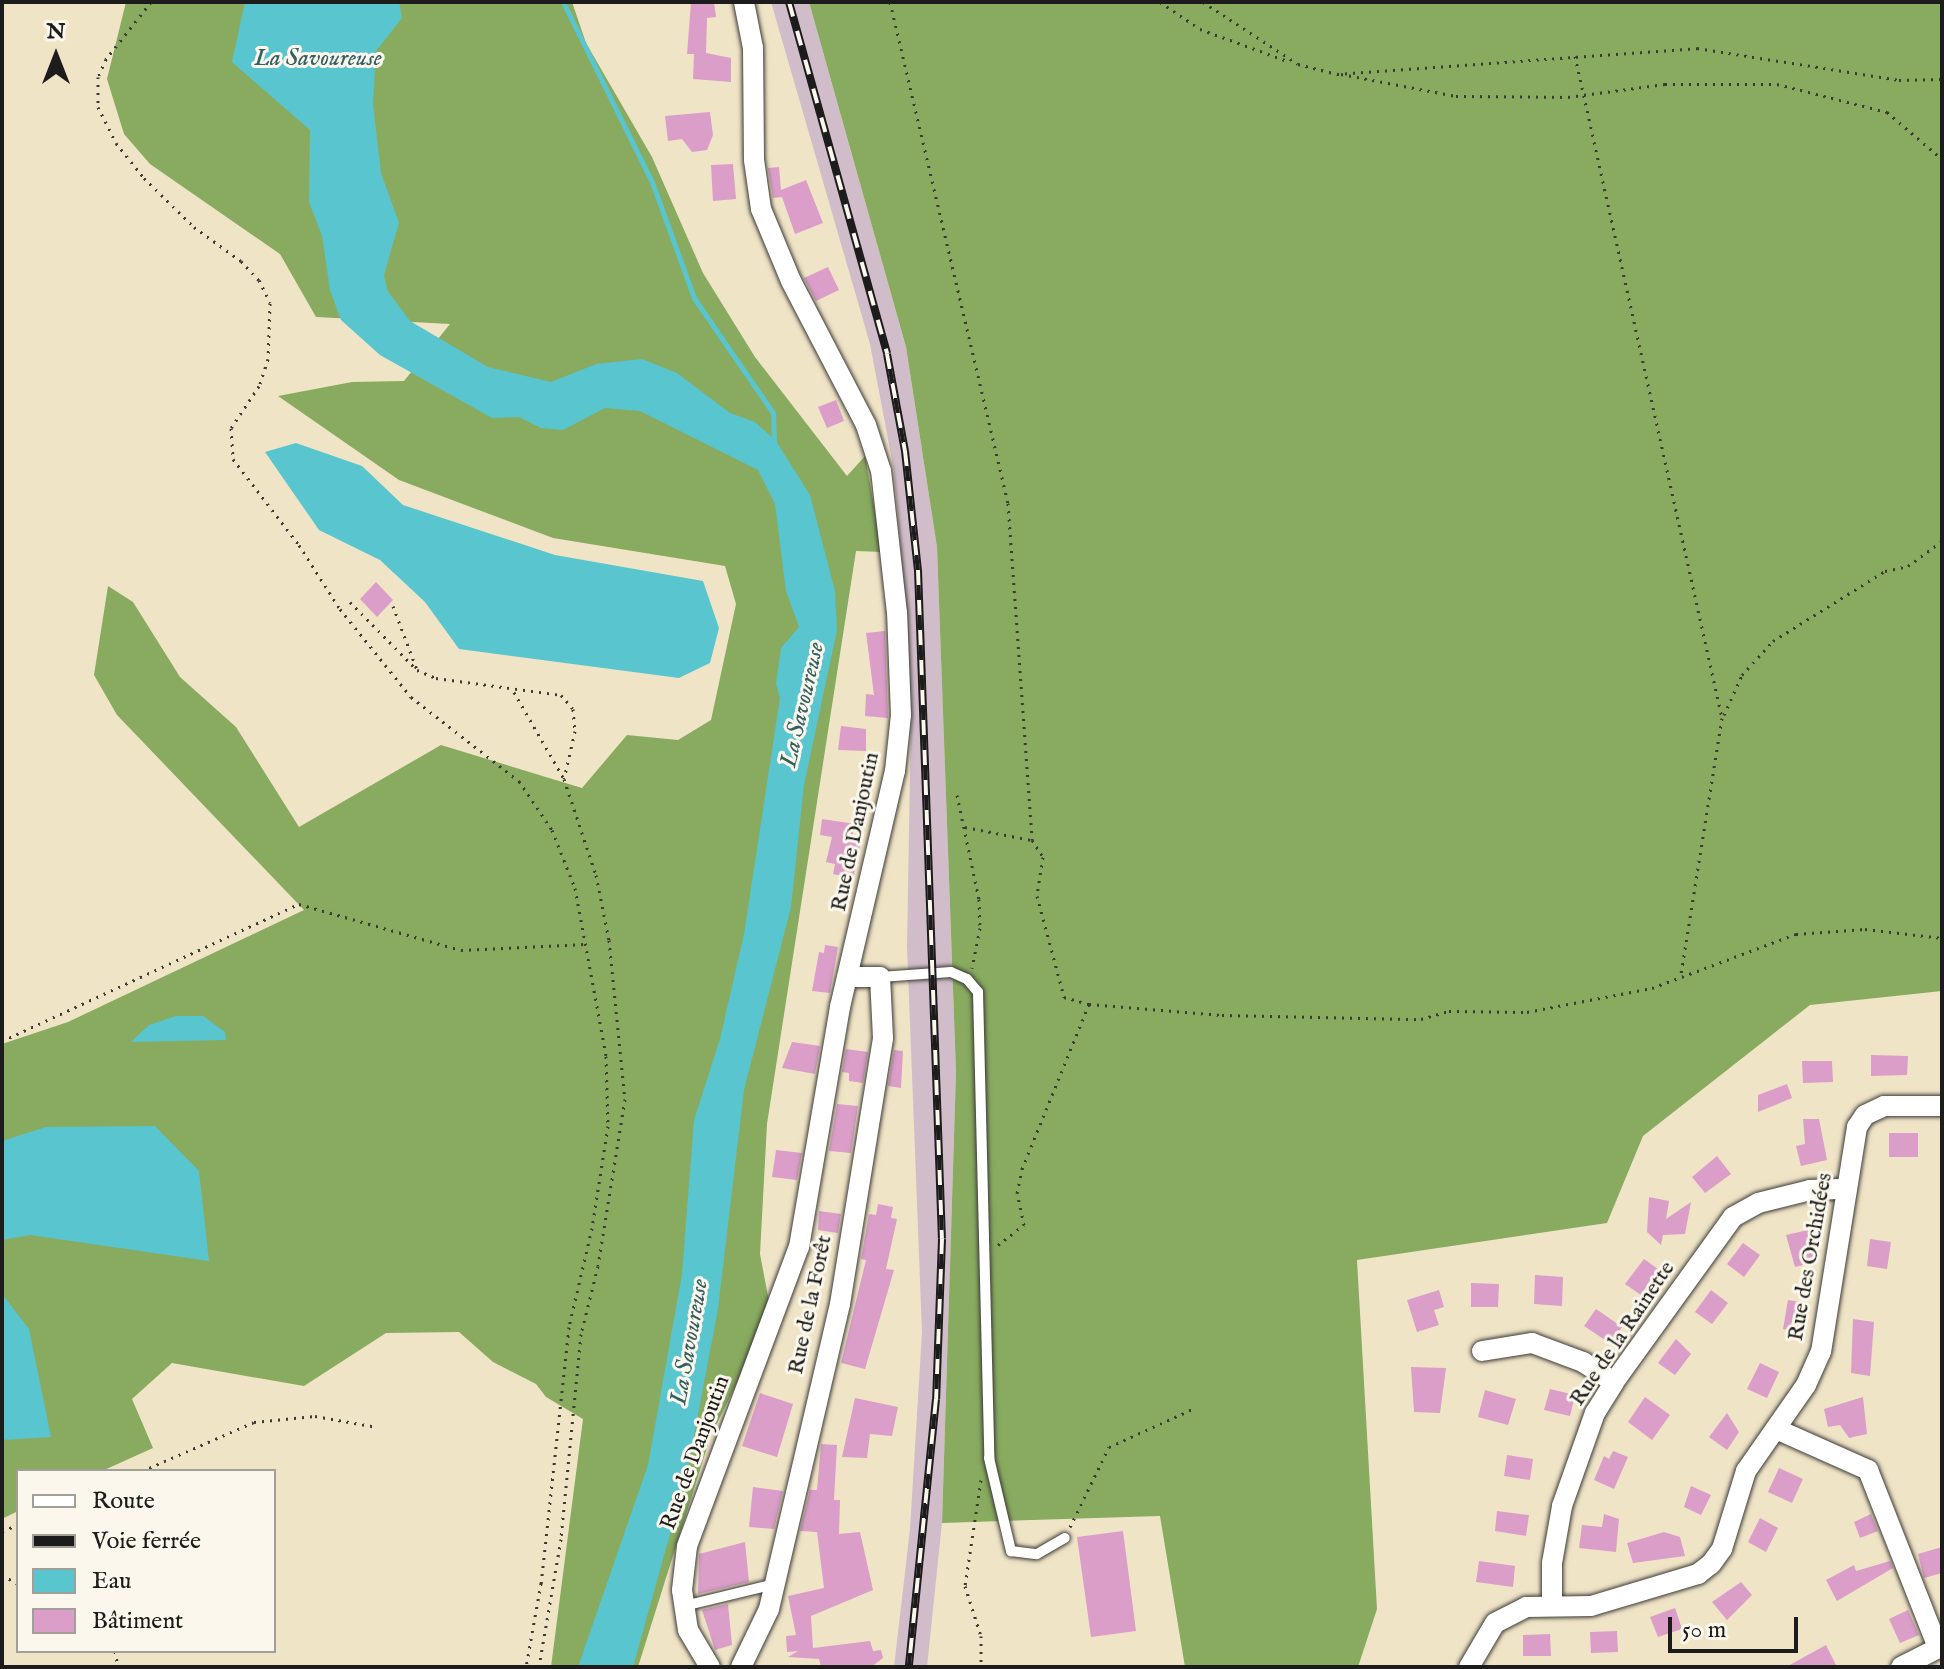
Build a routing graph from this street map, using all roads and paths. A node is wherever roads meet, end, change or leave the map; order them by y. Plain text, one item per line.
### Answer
1 (151, 2) edge
2 (744, 2) edge
3 (890, 2) edge
4 (1160, 2) edge
5 (1204, 3) edge
6 (1575, 56) junction
7 (1298, 64) junction
8 (1337, 74) junction
9 (1942, 79) edge
10 (1584, 95) junction
11 (1942, 159) edge
12 (1942, 541) edge
13 (350, 602) dead end
14 (393, 606) dead end
15 (417, 670) junction
16 (513, 690) junction
17 (1722, 718) junction
18 (564, 779) junction
19 (957, 795) dead end
20 (965, 827) junction
21 (1032, 840) junction
22 (1942, 938) edge
23 (586, 944) junction
24 (1681, 975) junction
25 (847, 977) junction
26 (880, 977) junction
27 (967, 979) junction
28 (1089, 1004) junction
29 (2, 1041) edge
30 (1942, 1106) edge
31 (1847, 1189) junction
32 (986, 1252) junction
33 (1482, 1351) dead end
34 (1614, 1382) junction
35 (1195, 1408) dead end
36 (377, 1427) dead end
37 (1776, 1429) junction
38 (989, 1458) junction
39 (147, 1469) edge
40 (1065, 1538) joint
41 (775, 1584) junction
42 (1552, 1604) junction
43 (684, 1606) junction
44 (1940, 1647) edge
45 (526, 1667) edge
46 (539, 1667) edge
47 (710, 1667) edge
48 (741, 1667) edge
49 (981, 1667) edge
50 (1469, 1667) edge
51 (1901, 1667) edge

1 - 23 path
2 - 25 street, Rue de Danjoutin
3 - 21 path
4 - 7 path
5 - 7 path
6 - 8 path
6 - 9 path
6 - 10 path
7 - 8 path
8 - 10 path
10 - 11 path
10 - 17 path
12 - 17 path
13 - 15 path
14 - 15 path
15 - 16 path
16 - 18 path
16 - 18 path
17 - 24 path
18 - 46 path
19 - 20 path
20 - 21 path
20 - 27 path
21 - 28 path
22 - 24 path
23 - 29 path
23 - 45 path
24 - 28 path
25 - 26 street
25 - 43 street, Rue de Danjoutin
26 - 27 lane
26 - 41 street, Rue de la Forêt
27 - 32 lane
28 - 32 path
30 - 31 street, Rue des Orchidées
31 - 34 street, Rue de la Rainette
31 - 37 street, Rue des Orchidées
32 - 38 lane
33 - 34 street
34 - 42 street, Rue de la Rainette
35 - 40 path
36 - 39 path
37 - 42 street, Rue des Orchidées
37 - 44 street
38 - 40 lane
38 - 49 path
41 - 43 lane
41 - 48 street, Rue de la Forêt
42 - 50 street, Rue des Orchidées
43 - 47 street, Rue de Danjoutin
44 - 51 street

